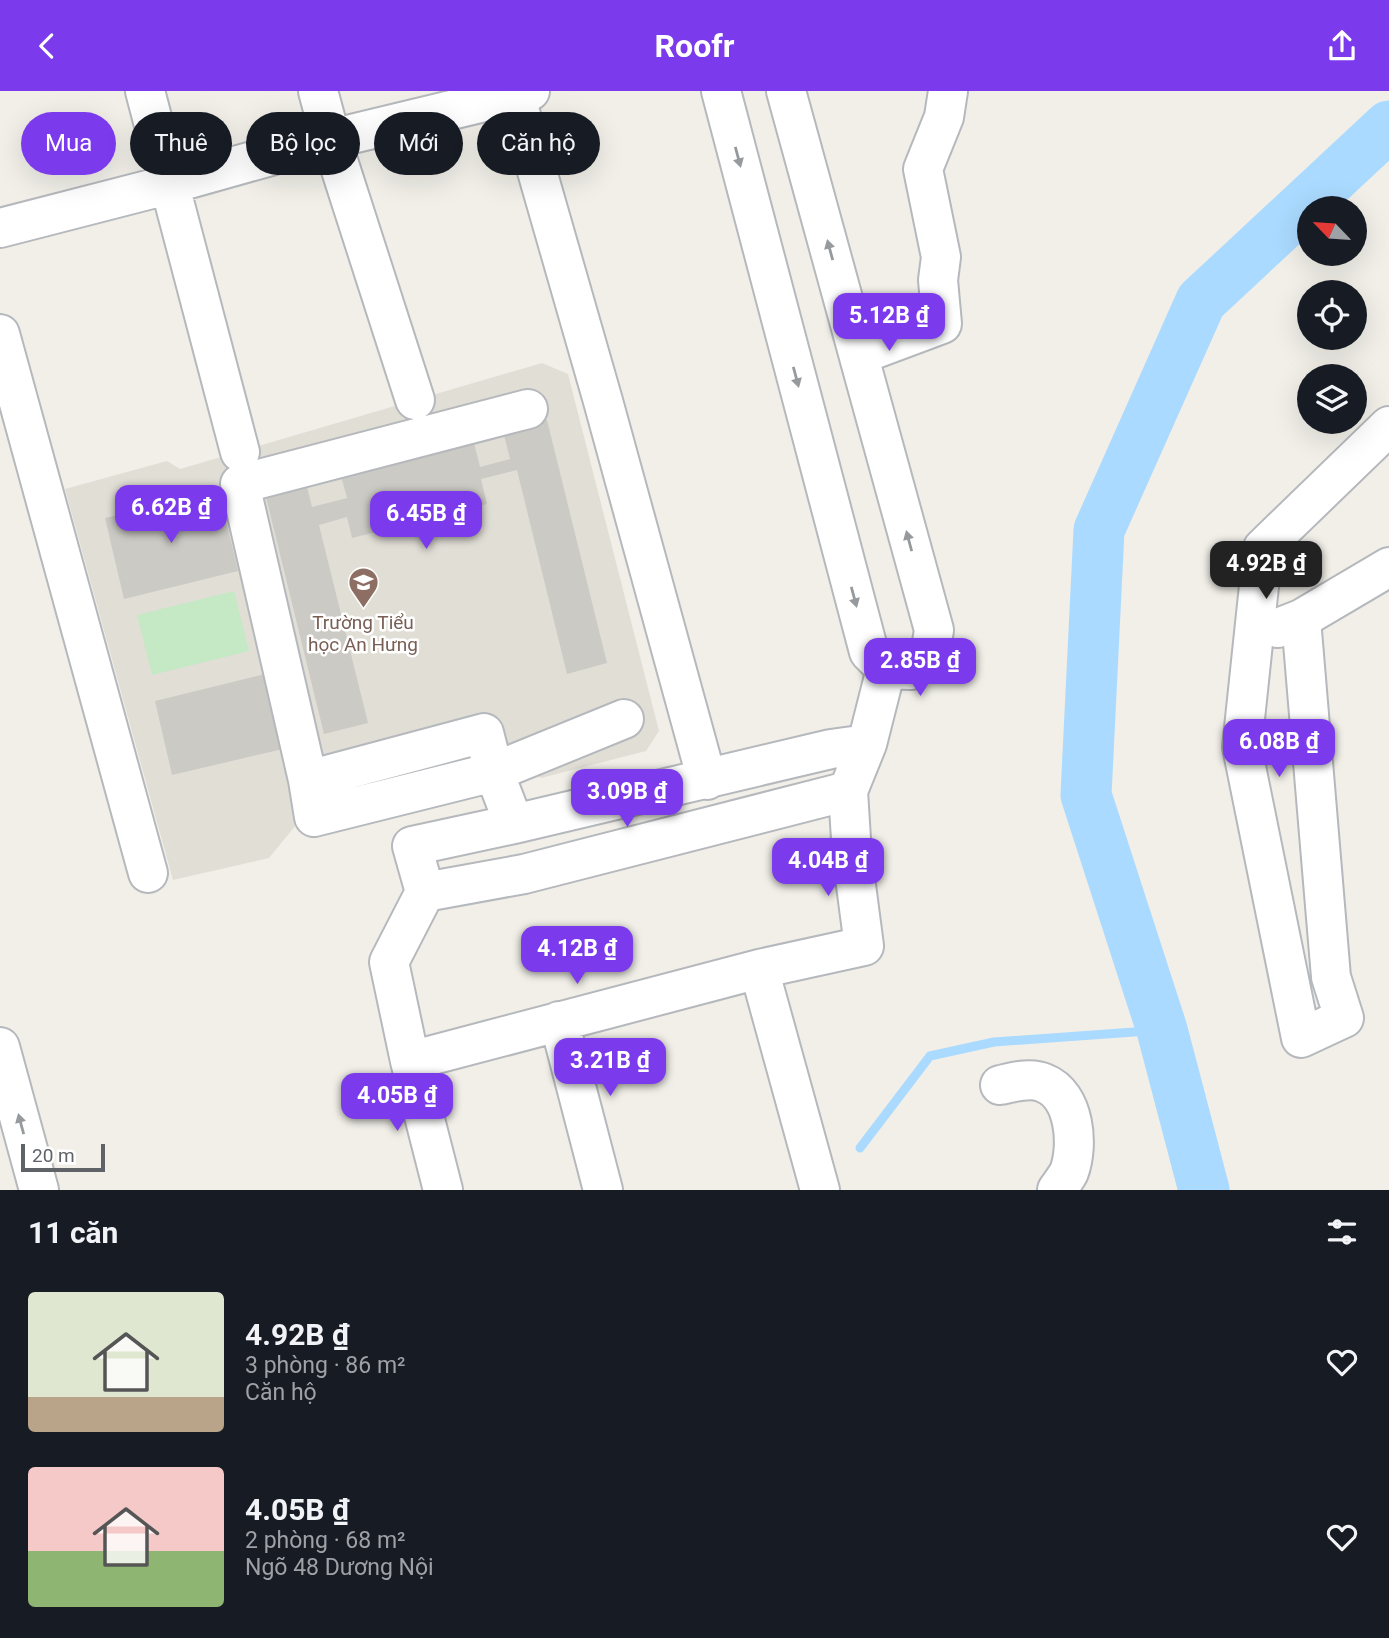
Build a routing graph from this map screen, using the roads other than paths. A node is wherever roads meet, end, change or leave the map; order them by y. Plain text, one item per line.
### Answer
1 (145, 91) edge
2 (318, 91) edge
3 (721, 91) edge
4 (786, 91) edge
5 (948, 91) edge
6 (519, 92) edge
7 (324, 112) edge
8 (360, 132) edge
9 (246, 163) edge
10 (343, 175) edge
11 (171, 184) junction
12 (0, 228) edge
13 (0, 334) edge
14 (859, 355) junction
15 (415, 400) dead end
16 (528, 409) dead end
17 (1389, 426) edge
18 (240, 451) dead end
19 (1389, 567) edge
20 (1301, 619) junction
21 (1254, 638) junction
22 (886, 669) junction
23 (624, 719) dead end
24 (867, 744) junction
25 (494, 772) junction
26 (706, 779) junction
27 (848, 791) junction
28 (514, 824) junction
29 (148, 873) dead end
30 (425, 892) junction
31 (759, 969) junction
32 (559, 1021) junction
33 (0, 1047) edge
34 (410, 1061) junction
35 (1000, 1084) dead end
36 (39, 1190) edge
37 (443, 1190) edge
38 (603, 1190) edge
39 (820, 1190) edge
40 (1057, 1190) edge

1 - 11 street
2 - 7 street
3 -> 22 street
14 -> 4 street
5 - 14 street
6 - 8 street
6 - 26 street
9 - 11 street
10 - 15 street
11 - 12 street
11 - 18 street
13 - 29 street
22 -> 14 street
16 - 25 street
17 - 21 street
19 - 20 street
20 - 21 street
20 - 21 street
22 - 24 street
23 - 25 street
24 - 26 street
24 - 27 street
25 - 28 street
26 - 28 street
27 - 30 street
27 - 31 street
28 - 30 street
30 - 34 street
31 - 32 street
31 - 39 street
32 - 34 street
32 - 38 street
36 -> 33 street
34 - 37 street
35 - 40 street

